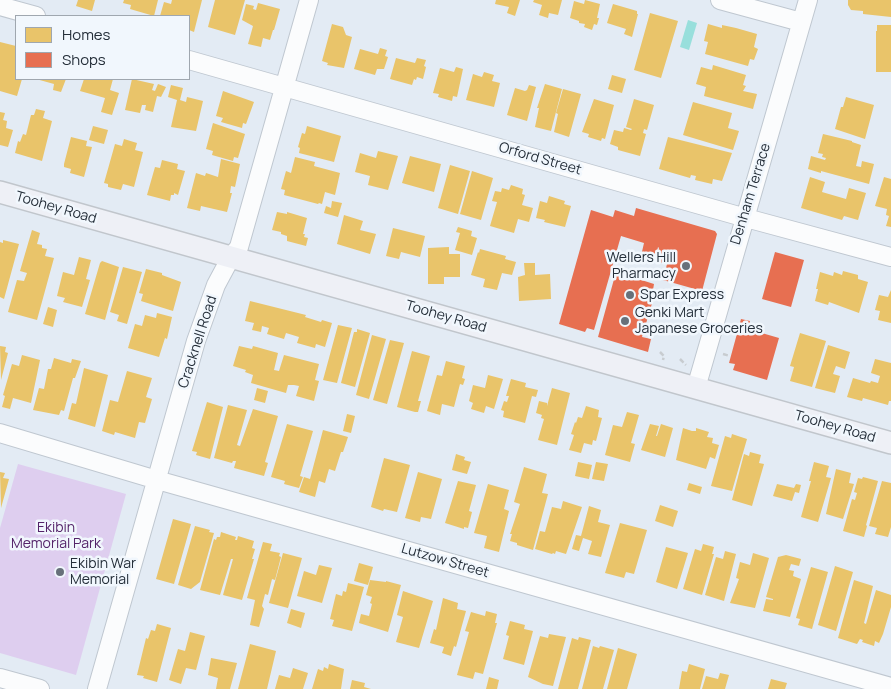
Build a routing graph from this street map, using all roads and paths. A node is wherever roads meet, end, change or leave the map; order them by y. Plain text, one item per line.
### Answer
1 (308, 0) edge
2 (720, 0) edge
3 (808, 0) edge
4 (0, 6) edge
5 (32, 15) edge
6 (801, 22) junction
7 (190, 60) edge
8 (284, 87) junction
9 (0, 192) edge
10 (746, 218) junction
11 (231, 257) junction
12 (891, 257) edge
13 (660, 352) dead end
14 (680, 359) dead end
15 (663, 362) dead end
16 (687, 366) dead end
17 (696, 388) junction
18 (0, 433) edge
19 (891, 443) edge
20 (157, 480) junction
21 (0, 678) edge
22 (891, 687) edge
23 (40, 689) edge
24 (97, 689) edge

1 - 8 street, Cracknell Road
2 - 6 street
3 - 6 street, Denham Terrace
4 - 5 street
6 - 10 street, Denham Terrace
7 - 8 street, Orford Street
8 - 10 street, Orford Street
8 - 11 street, Cracknell Road
9 - 11 main road, Toohey Road
10 - 12 street, Orford Street
10 - 17 street, Denham Terrace
11 - 17 main road, Toohey Road
11 - 20 street, Cracknell Road
13 - 15 path
14 - 16 path
17 - 19 main road, Toohey Road
18 - 20 street, Lutzow Street
20 - 22 street, Lutzow Street
20 - 24 street, Cracknell Road
21 - 23 street

